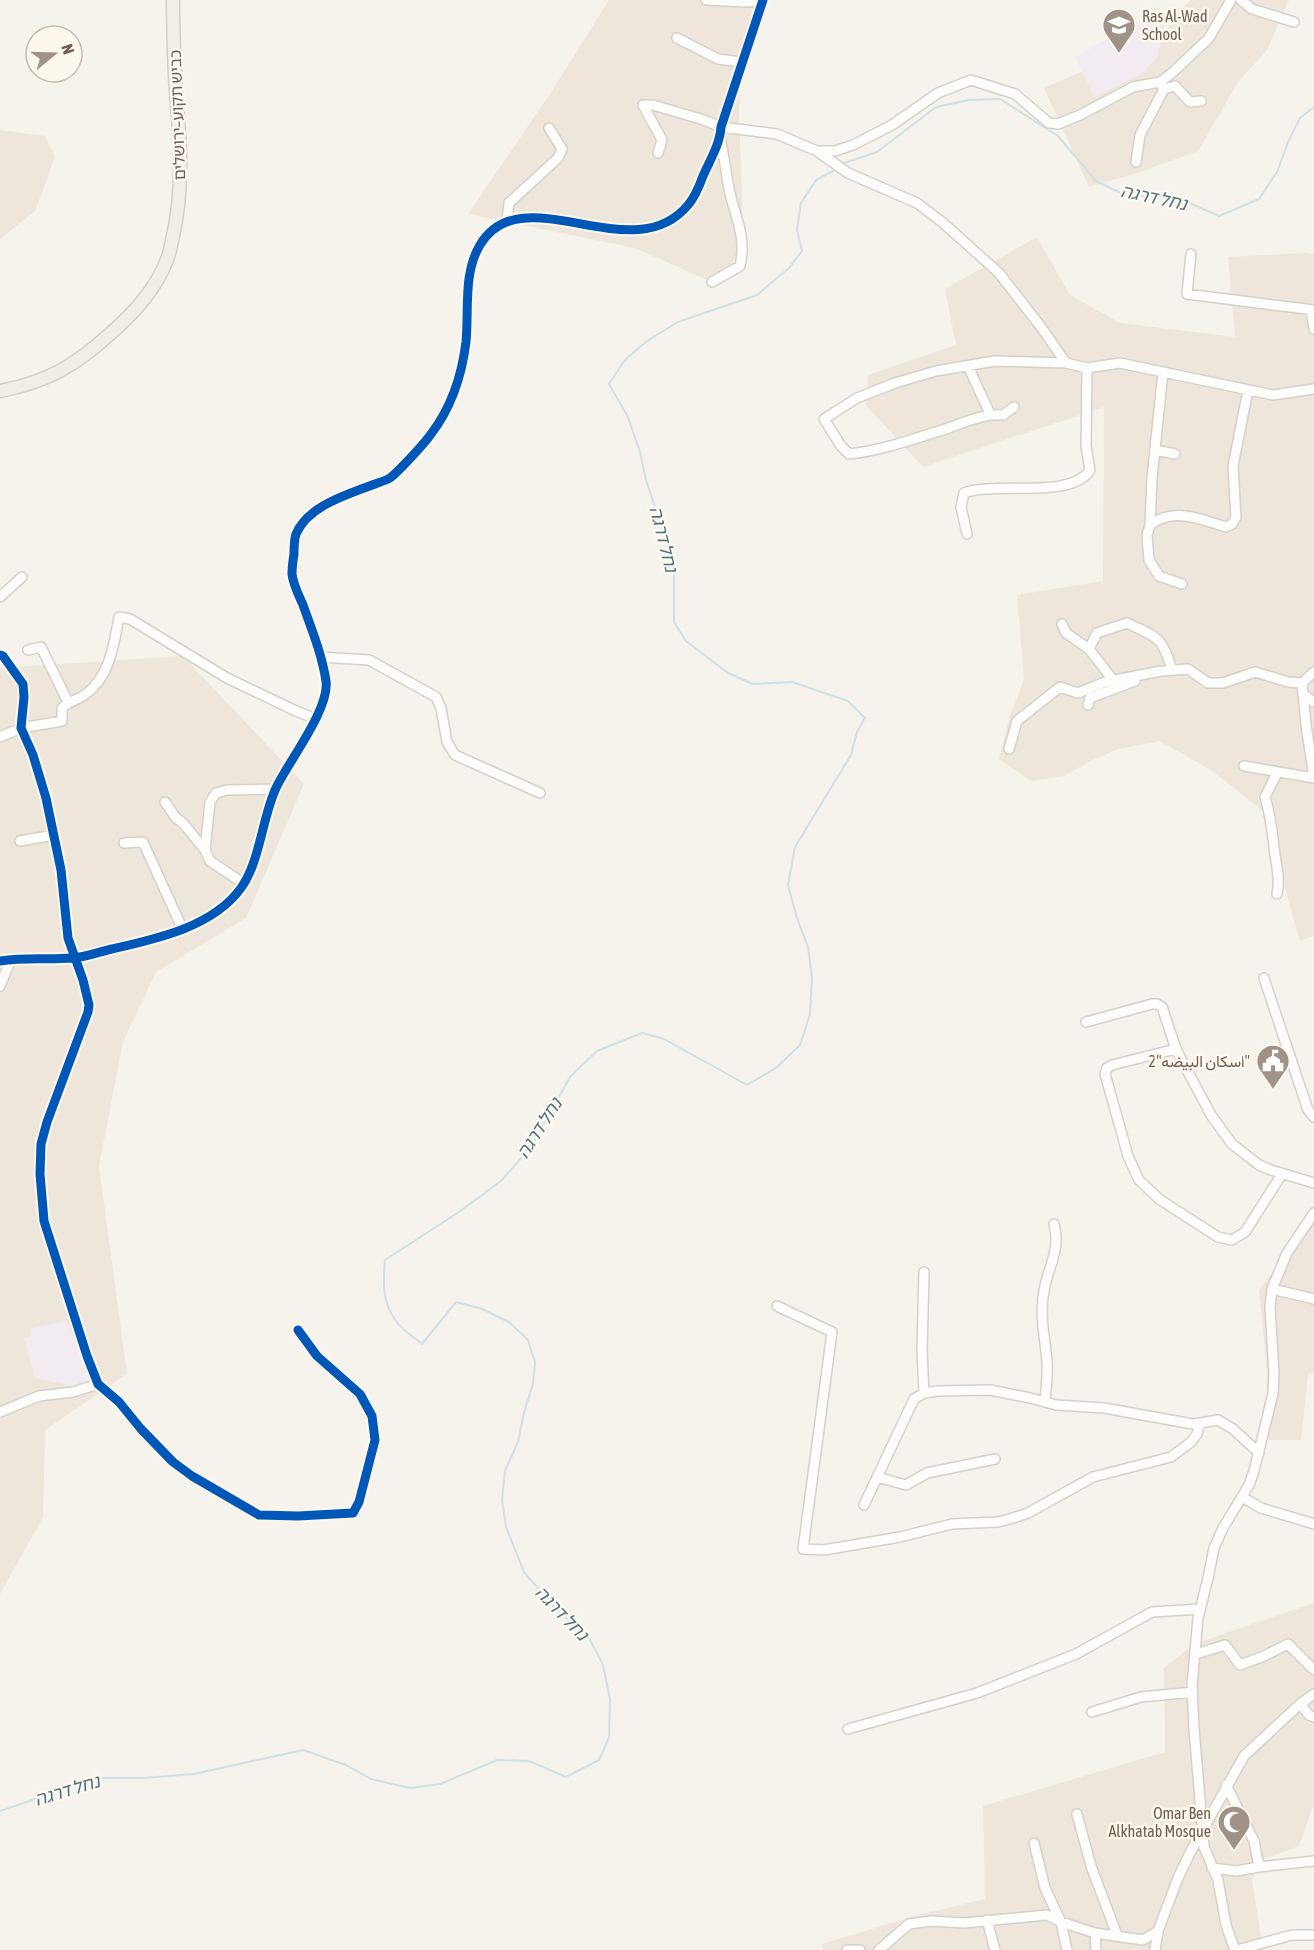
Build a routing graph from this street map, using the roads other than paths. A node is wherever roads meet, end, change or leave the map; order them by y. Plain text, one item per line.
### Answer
1 (173, 0) edge
2 (706, 0) edge
3 (1231, 0) edge
4 (1241, 0) edge
5 (763, 1) edge
6 (1294, 22) dead end
7 (677, 38) dead end
8 (741, 62) junction
9 (1162, 86) junction
10 (1201, 101) dead end
11 (722, 127) junction
12 (549, 128) dead end
13 (720, 138) junction
14 (817, 151) junction
15 (658, 153) dead end
16 (1136, 162) dead end
17 (507, 222) junction
18 (1191, 254) dead end
19 (711, 282) dead end
20 (1312, 310) edge
21 (1314, 329) edge
22 (1066, 363) junction
23 (968, 366) junction
24 (1087, 368) junction
25 (1163, 372) junction
26 (1314, 389) edge
27 (1248, 390) junction
28 (0, 391) edge
29 (1014, 407) dead end
30 (990, 414) junction
31 (1155, 450) junction
32 (1174, 454) dead end
33 (1150, 525) junction
34 (967, 534) dead end
35 (22, 577) dead end
36 (1182, 585) dead end
37 (0, 597) edge
38 (1062, 624) dead end
39 (1089, 649) junction
40 (28, 650) dead end
41 (0, 655) edge
42 (321, 657) junction
43 (1172, 670) junction
44 (1161, 671) junction
45 (1314, 672) edge
46 (1113, 680) junction
47 (1302, 683) junction
48 (1304, 694) junction
49 (68, 702) junction
50 (1314, 702) edge
51 (1088, 705) dead end
52 (316, 719) junction
53 (21, 728) junction
54 (0, 737) edge
55 (1009, 749) dead end
56 (1244, 766) dead end
57 (1277, 773) junction
58 (1314, 778) edge
59 (276, 789) junction
60 (540, 793) dead end
61 (165, 802) dead end
62 (54, 835) junction
63 (20, 841) dead end
64 (124, 843) dead end
65 (205, 850) junction
66 (243, 883) junction
67 (1277, 894) dead end
68 (183, 930) junction
69 (75, 958) junction
70 (11, 959) junction
71 (0, 961) edge
72 (1264, 978) dead end
73 (0, 986) edge
74 (1086, 1022) dead end
75 (1176, 1048) junction
76 (1314, 1117) edge
77 (1282, 1174) junction
78 (1314, 1184) edge
79 (1314, 1213) edge
80 (1054, 1224) dead end
81 (924, 1272) dead end
82 (1272, 1289) junction
83 (1314, 1299) edge
84 (777, 1306) dead end
85 (298, 1330) dead end
86 (98, 1384) junction
87 (924, 1393) junction
88 (1045, 1402) junction
89 (0, 1412) edge
90 (1200, 1424) junction
91 (1259, 1453) junction
92 (995, 1459) dead end
93 (877, 1477) junction
94 (1242, 1497) junction
95 (864, 1505) dead end
96 (1314, 1524) edge
97 (1200, 1609) junction
98 (1196, 1654) junction
99 (1314, 1670) edge
100 (1193, 1692) junction
101 (1314, 1694) edge
102 (1300, 1704) junction
103 (1092, 1712) dead end
104 (1314, 1717) edge
105 (848, 1729) dead end
106 (1226, 1785) junction
107 (1077, 1814) dead end
108 (1202, 1831) junction
109 (1034, 1843) dead end
110 (1314, 1861) edge
111 (1259, 1867) junction
112 (1212, 1868) junction
113 (987, 1920) junction
114 (1061, 1922) junction
115 (1158, 1931) junction
116 (1095, 1934) junction
117 (1117, 1935) junction
118 (1314, 1935) edge
119 (847, 1950) edge
120 (860, 1950) edge
121 (879, 1950) edge
122 (995, 1950) edge
123 (1067, 1950) edge
124 (1096, 1950) edge
125 (1155, 1950) edge
126 (1236, 1950) edge

1 - 28 main road, כביש תקוע–ירושלים
2 - 5 street
3 - 9 street
4 - 6 street
5 - 8 street
7 - 8 street
8 - 11 street
9 - 10 street
9 - 14 street
9 - 16 street
11 - 13 street
11 - 14 street
11 - 15 street
12 - 17 street
13 - 17 street
13 - 19 street
14 - 22 street
17 - 42 street
18 - 20 street
20 - 21 street
22 - 23 street
22 - 24 street
23 - 30 street
23 - 30 street
24 - 25 street
24 - 34 street
25 - 27 street
25 - 31 street
26 - 27 street
27 - 33 street
29 - 30 street
31 - 32 street
31 - 33 street
33 - 36 street
35 - 37 street
38 - 39 street
39 - 43 street
39 - 46 street
40 - 49 street
41 - 53 street
42 - 52 street
42 - 60 street
43 - 44 street
43 - 47 street
44 - 46 street
44 - 51 street
45 - 47 street
46 - 55 street
47 - 48 street
48 - 50 street
48 - 58 street
49 - 52 street
49 - 53 street
52 - 59 street
53 - 54 street
53 - 62 street
56 - 57 street
57 - 58 street
57 - 67 street
59 - 65 street
59 - 66 street
61 - 65 street
62 - 63 street
62 - 69 street
64 - 68 street
65 - 66 street
66 - 68 street
68 - 69 street
69 - 70 street
69 - 86 street
70 - 71 street
70 - 73 street
72 - 76 street
74 - 75 street
75 - 77 street
75 - 77 street
77 - 78 street
79 - 82 street
80 - 88 street
81 - 87 street
82 - 83 street
82 - 91 street
84 - 90 street
85 - 86 street
86 - 89 street
87 - 88 street
87 - 93 street
88 - 90 street
90 - 91 street
91 - 94 street
92 - 93 street
93 - 95 street
94 - 96 street
94 - 97 street
97 - 98 street
97 - 105 street
98 - 99 street
98 - 100 street
100 - 103 street
100 - 108 street
101 - 102 street
102 - 104 street
102 - 106 street
106 - 108 street
106 - 111 street
107 - 117 street
108 - 112 street
108 - 115 street
109 - 114 street
110 - 111 street
111 - 112 street
112 - 126 street
113 - 114 street
113 - 121 street
113 - 122 street
114 - 116 street
114 - 123 street
115 - 117 street
115 - 125 street
116 - 117 street
116 - 124 street
118 - 126 street
119 - 120 street

